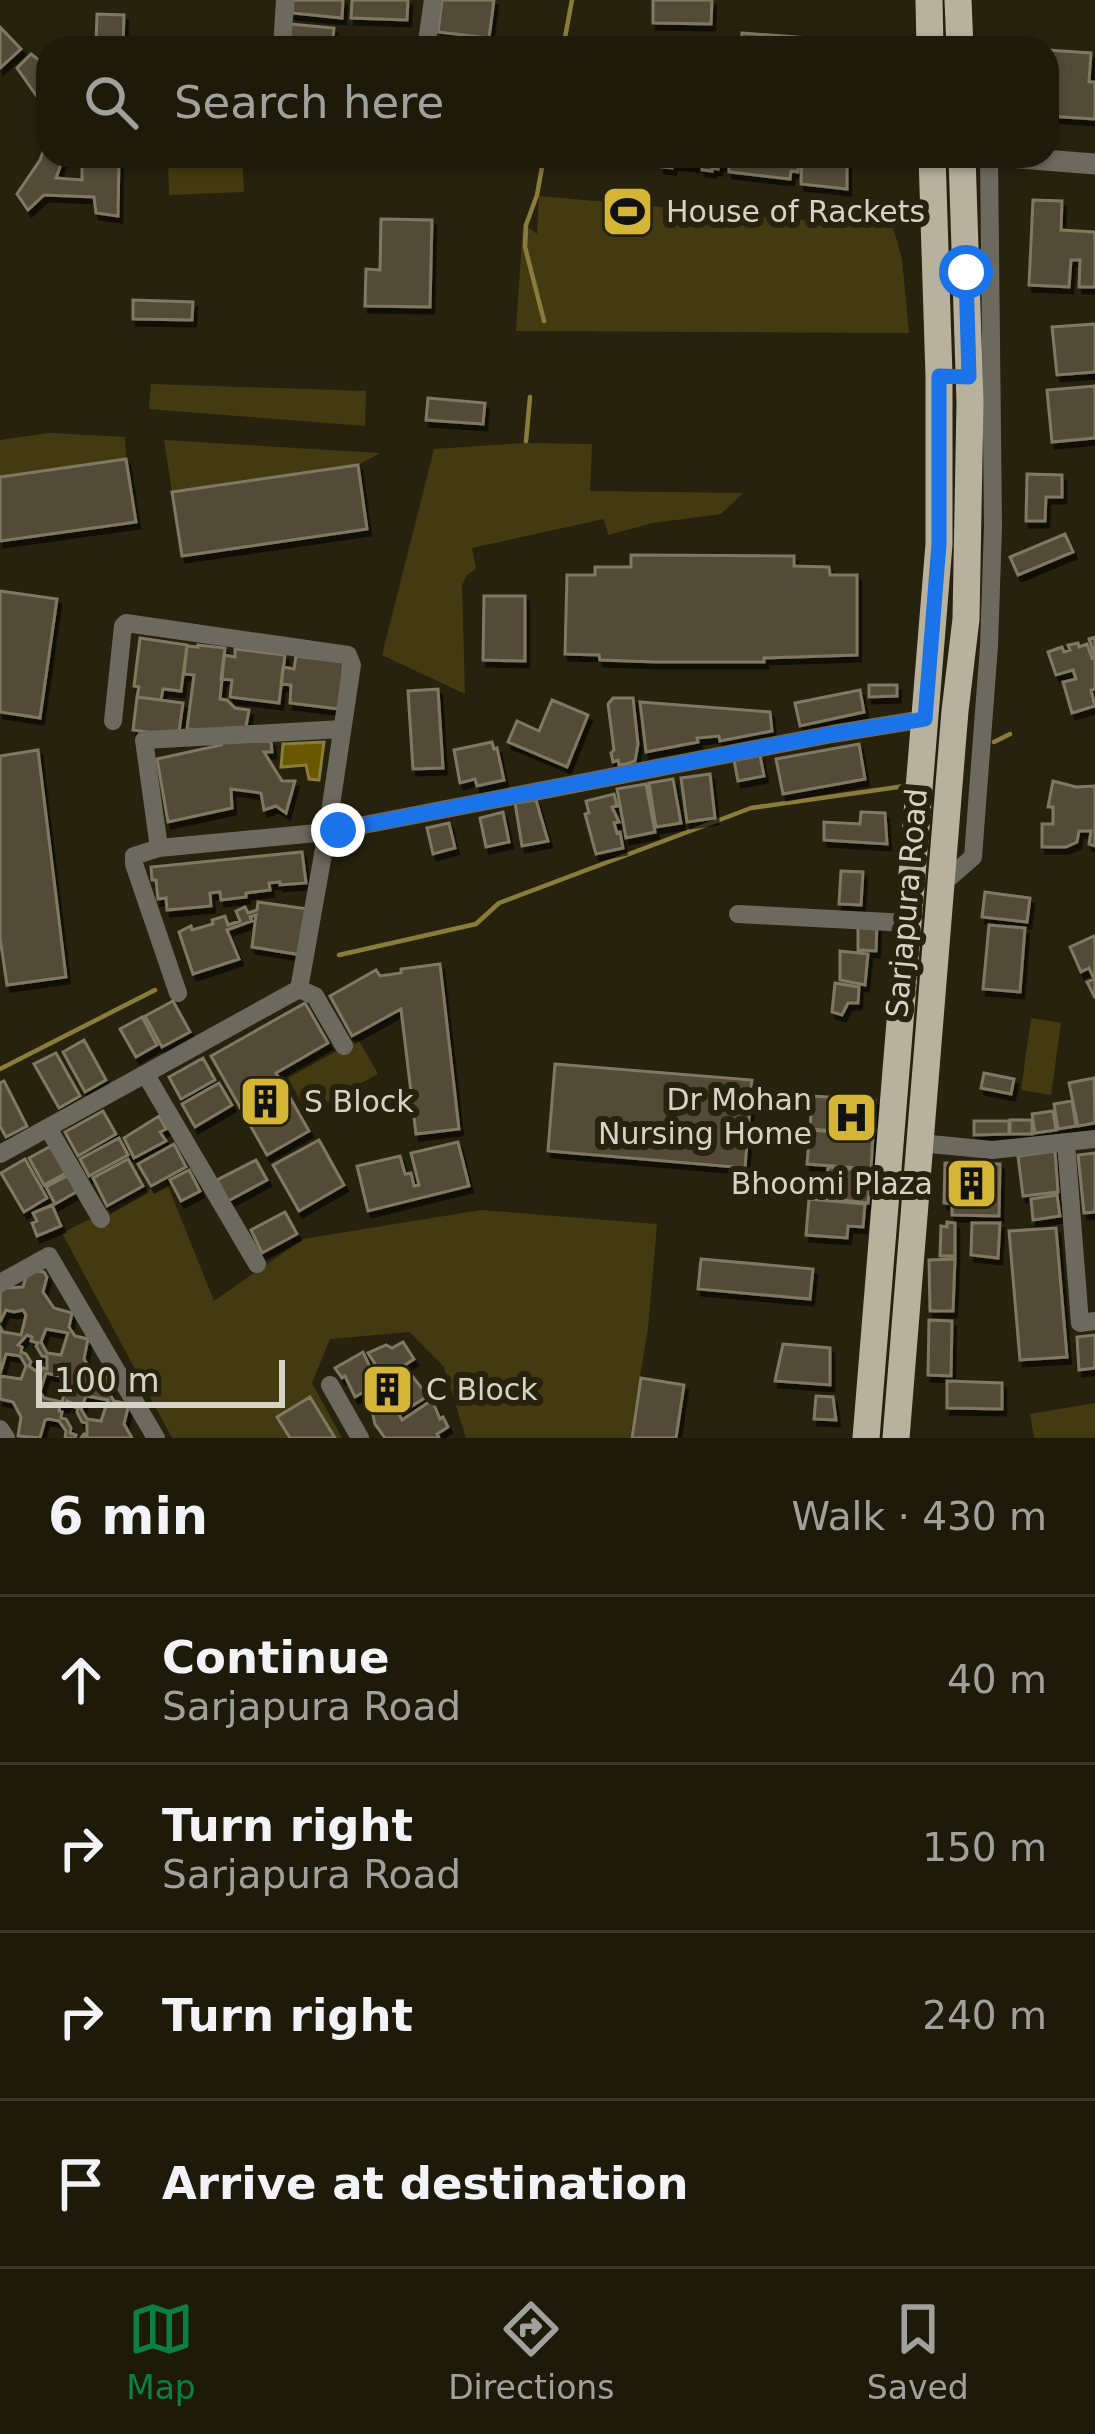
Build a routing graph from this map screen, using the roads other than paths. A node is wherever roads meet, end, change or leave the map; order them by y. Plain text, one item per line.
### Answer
1 (285, 0) edge
2 (433, 0) edge
3 (928, 0) edge
4 (958, 0) edge
5 (283, 36) edge
6 (428, 36) edge
7 (930, 36) edge
8 (960, 36) edge
9 (1059, 161) edge
10 (1095, 164) edge
11 (932, 168) edge
12 (962, 168) edge
13 (992, 168) edge
14 (939, 388) junction
15 (969, 390) junction
16 (978, 620) junction
17 (925, 719) junction
18 (113, 721) dead end
19 (342, 729) junction
20 (333, 831) junction
21 (159, 848) junction
22 (738, 914) dead end
23 (908, 923) junction
24 (299, 989) junction
25 (178, 993) dead end
26 (344, 1046) dead end
27 (146, 1075) junction
28 (48, 1128) junction
29 (1095, 1139) edge
30 (920, 1143) junction
31 (1066, 1143) junction
32 (0, 1154) edge
33 (101, 1219) dead end
34 (257, 1264) dead end
35 (0, 1283) edge
36 (1087, 1322) edge
37 (330, 1385) dead end
38 (0, 1429) edge
39 (6, 1438) edge
40 (156, 1438) edge
41 (360, 1438) edge
42 (866, 1438) edge
43 (896, 1438) edge

1 - 5 street
2 - 6 street
3 - 7 main road
4 - 8 main road
9 - 10 street
11 - 14 main road, Sarjapura Road
12 - 15 main road, Sarjapura Road
13 - 16 street
14 - 15 main road
14 - 17 main road, Sarjapura Road
15 - 16 main road, Sarjapura Road
16 - 30 main road, Sarjapura Road
17 - 20 street
17 - 23 main road, Sarjapura Road
18 - 19 street
19 - 20 street
19 - 21 street
20 - 21 street
20 - 24 street
21 - 25 street
22 - 23 street
23 - 42 main road, Sarjapura Road
24 - 26 street
24 - 27 street
27 - 28 street
27 - 34 street
28 - 32 street
28 - 33 street
29 - 31 street
30 - 31 street
30 - 43 main road, Sarjapura Road
31 - 36 street
35 - 40 street
37 - 41 street
38 - 39 street

